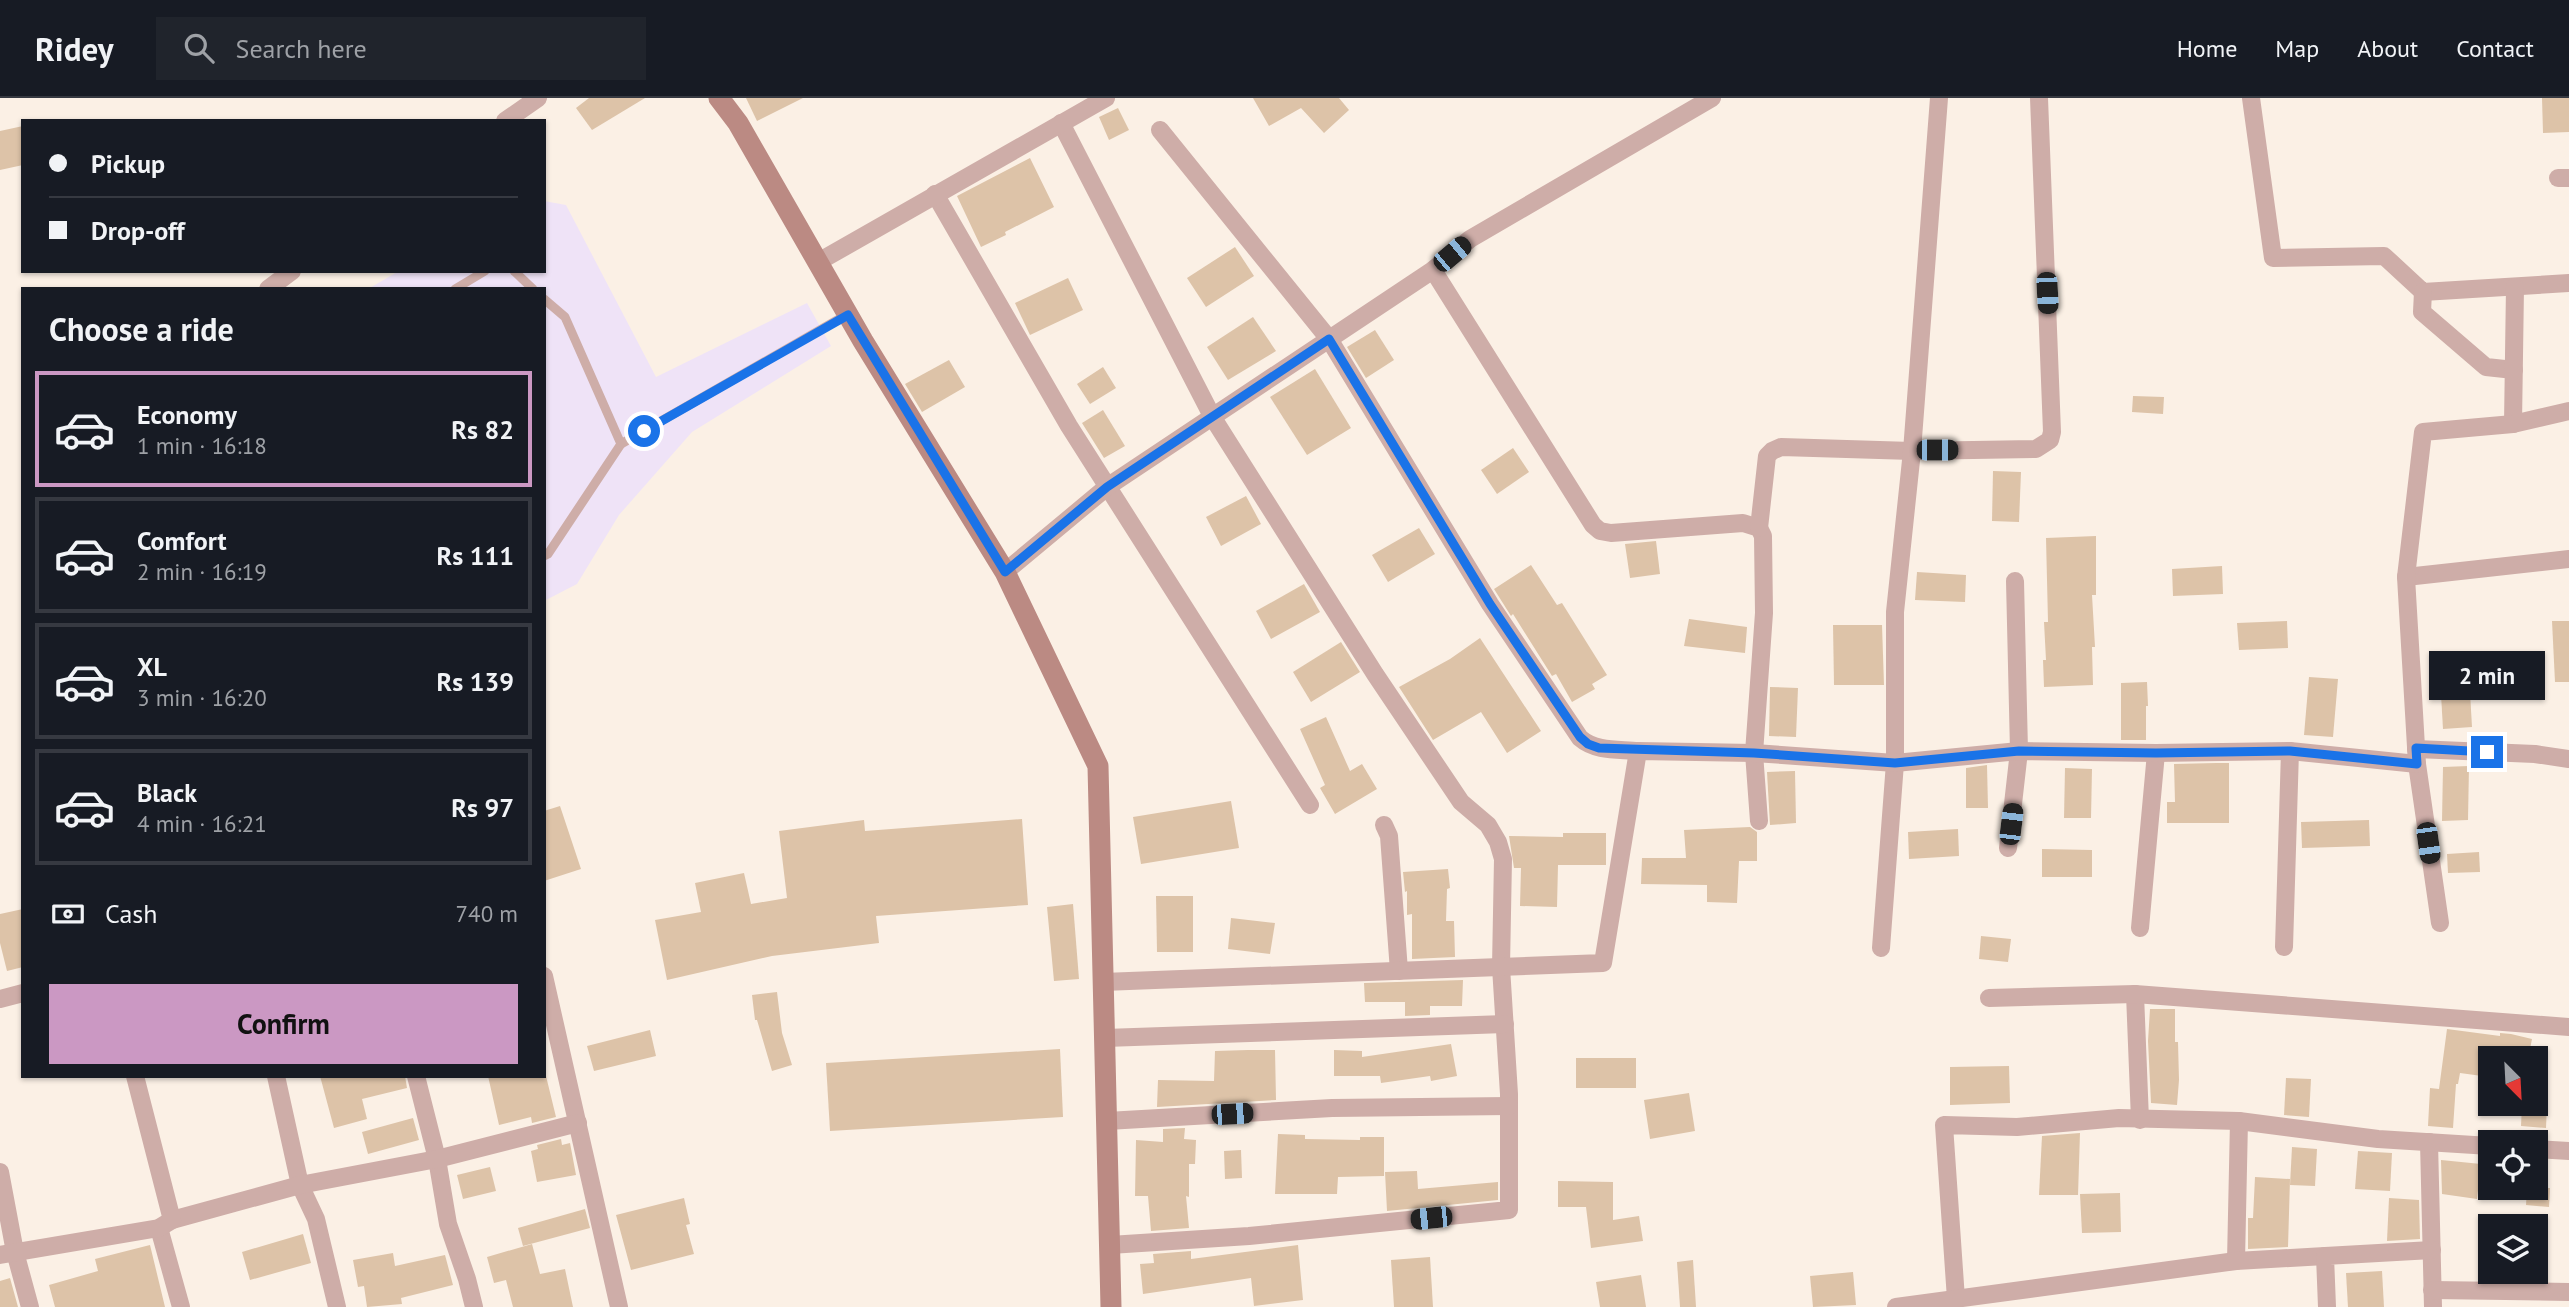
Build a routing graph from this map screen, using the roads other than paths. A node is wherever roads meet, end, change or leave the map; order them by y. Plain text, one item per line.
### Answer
1 (538, 98) edge
2 (719, 98) edge
3 (1106, 98) edge
4 (1712, 98) edge
5 (1939, 98) edge
6 (2039, 98) edge
7 (2251, 98) edge
8 (509, 119) edge
9 (1061, 123) junction
10 (1160, 130) dead end
11 (935, 194) junction
12 (818, 262) junction
13 (1433, 270) junction
14 (289, 273) edge
15 (482, 273) edge
16 (516, 273) edge
17 (2569, 284) edge
18 (271, 287) edge
19 (458, 287) edge
20 (531, 287) edge
21 (2515, 287) junction
22 (2423, 292) junction
23 (546, 301) edge
24 (848, 315) junction
25 (1329, 339) junction
26 (2514, 370) junction
27 (2569, 411) edge
28 (1213, 418) junction
29 (2513, 424) junction
30 (621, 444) junction
31 (1912, 451) junction
32 (1107, 487) junction
33 (1759, 528) junction
34 (546, 555) edge
35 (2569, 559) edge
36 (1005, 572) junction
37 (2406, 577) junction
38 (2015, 581) dead end
39 (1639, 751) junction
40 (2019, 751) junction
41 (2290, 751) junction
42 (1754, 753) junction
43 (2156, 753) junction
44 (2416, 756) junction
45 (2569, 759) edge
46 (1895, 763) junction
47 (1310, 805) dead end
48 (1759, 821) dead end
49 (1384, 825) dead end
50 (2008, 848) dead end
51 (2440, 923) dead end
52 (2140, 928) dead end
53 (2284, 947) dead end
54 (1881, 948) dead end
55 (1501, 967) junction
56 (1399, 971) junction
57 (1103, 982) junction
58 (546, 985) edge
59 (21, 994) edge
60 (2135, 994) junction
61 (1989, 998) dead end
62 (0, 999) edge
63 (1505, 1024) junction
64 (2569, 1027) edge
65 (1105, 1038) junction
66 (135, 1078) edge
67 (276, 1078) edge
68 (417, 1078) edge
69 (1509, 1105) junction
70 (2140, 1119) junction
71 (1107, 1121) junction
72 (2239, 1121) junction
73 (578, 1123) junction
74 (2429, 1142) junction
75 (2478, 1145) edge
76 (2548, 1150) edge
77 (2569, 1151) edge
78 (437, 1159) junction
79 (0, 1172) edge
80 (300, 1185) junction
81 (166, 1224) junction
82 (1110, 1245) junction
83 (2432, 1250) junction
84 (8, 1254) edge
85 (2325, 1256) junction
86 (2236, 1261) junction
87 (2569, 1292) edge
88 (2432, 1298) edge
89 (1956, 1299) junction
90 (30, 1307) edge
91 (181, 1307) edge
92 (337, 1307) edge
93 (474, 1307) edge
94 (619, 1307) edge
95 (1111, 1307) edge
96 (1896, 1307) edge
97 (2327, 1307) edge

1 - 8 street
2 - 12 street
3 - 9 street
4 - 13 street
5 - 31 street
6 - 31 street
7 - 22 street
9 - 11 street
9 - 28 street
10 - 25 street
11 - 12 street
11 - 32 street
12 - 24 street
13 - 25 street
13 - 33 street
14 - 18 street
15 - 19 lane
16 - 20 lane
17 - 21 street
21 - 22 street
21 - 26 street
22 - 26 street
23 - 30 lane
24 - 30 lane
24 - 36 street
25 - 28 street
25 - 39 street
26 - 29 street
27 - 29 street
28 - 32 street
28 - 55 street
29 - 37 street
30 - 34 lane
31 - 33 street
31 - 46 street
32 - 36 street
32 - 47 street
33 - 42 street
35 - 37 street
36 - 57 street
37 - 44 street
38 - 40 street
39 - 42 street
39 - 55 street
40 - 43 street
40 - 46 street
40 - 50 street
41 - 43 street
41 - 44 street
41 - 53 street
42 - 46 street
42 - 48 street
43 - 52 street
44 - 45 street
44 - 51 street
46 - 54 street
49 - 56 street
55 - 56 street
55 - 63 street
56 - 57 street
57 - 65 street
58 - 73 street
59 - 62 street
60 - 61 street
60 - 64 street
60 - 70 street
63 - 65 street
63 - 69 street
65 - 71 street
66 - 81 street
67 - 80 street
68 - 78 street
69 - 71 street
69 - 82 street
70 - 72 street
70 - 89 street
71 - 82 street
72 - 74 street
72 - 86 street
73 - 78 street
73 - 94 street
74 - 75 street
74 - 83 street
76 - 77 street
78 - 80 street
78 - 93 street
79 - 84 street
80 - 81 street
80 - 92 street
81 - 84 street
81 - 91 street
82 - 95 street
83 - 85 street
83 - 88 street
84 - 90 street
85 - 86 street
85 - 97 street
86 - 89 street
87 - 88 street
89 - 96 street

